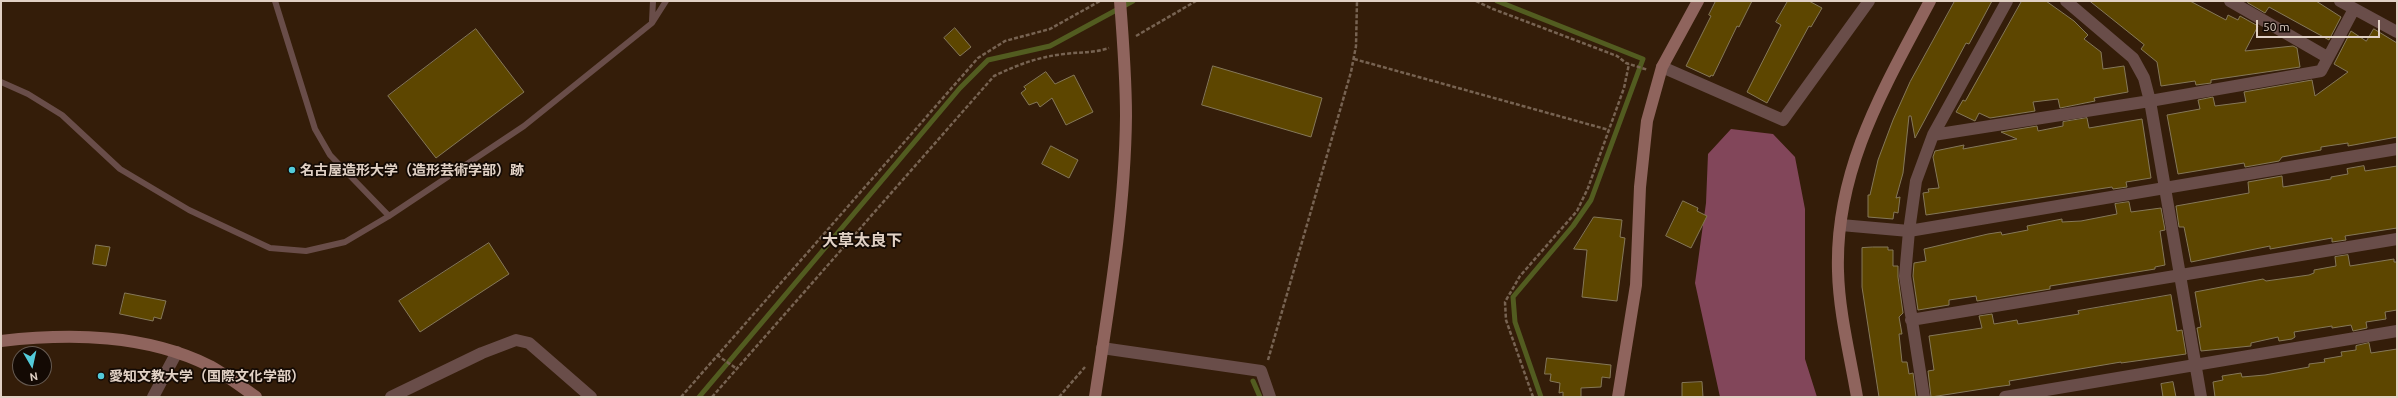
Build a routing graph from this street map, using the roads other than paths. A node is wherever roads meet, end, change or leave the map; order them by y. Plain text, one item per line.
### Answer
1 (275, 1) edge
2 (653, 1) edge
3 (666, 1) edge
4 (1120, 1) edge
5 (1698, 1) edge
6 (1869, 1) edge
7 (1930, 1) edge
8 (2008, 1) edge
9 (2066, 1) edge
10 (2230, 1) edge
11 (2340, 1) edge
12 (2354, 9) junction
13 (652, 23) junction
14 (2395, 27) edge
15 (2327, 57) junction
16 (1662, 67) junction
17 (1, 82) edge
18 (2150, 101) junction
19 (1933, 135) junction
20 (2397, 149) edge
21 (2164, 188) junction
22 (389, 216) junction
23 (1841, 225) junction
24 (1909, 231) junction
25 (2397, 239) edge
26 (2179, 276) junction
27 (1911, 320) junction
28 (2397, 331) edge
29 (1, 341) edge
30 (1102, 348) junction
31 (177, 352) junction
32 (2195, 364) junction
33 (153, 397) edge
34 (256, 397) edge
35 (391, 397) edge
36 (590, 397) edge
37 (1095, 397) edge
38 (1270, 397) edge
39 (1618, 397) edge
40 (1857, 397) edge
41 (1924, 397) edge
42 (2005, 397) edge
43 (2201, 397) edge

1 - 22 lane
2 - 13 lane
3 - 13 lane
4 - 30 street
5 - 16 street
6 - 16 street
7 - 23 street
8 - 19 street
9 - 18 street
10 - 15 street
11 - 12 street
12 - 14 street
12 - 15 street
13 - 22 lane
15 - 18 street
16 - 39 street
17 - 22 lane
18 - 19 street
18 - 21 street
19 - 24 street
20 - 21 street
21 - 24 street
21 - 26 street
23 - 24 street
23 - 40 street
24 - 27 street
25 - 26 street
26 - 27 street
26 - 32 street
27 - 41 street
28 - 32 street
29 - 31 street
30 - 37 street
30 - 38 street
31 - 33 street
31 - 34 street
32 - 42 street
32 - 43 street
35 - 36 street

